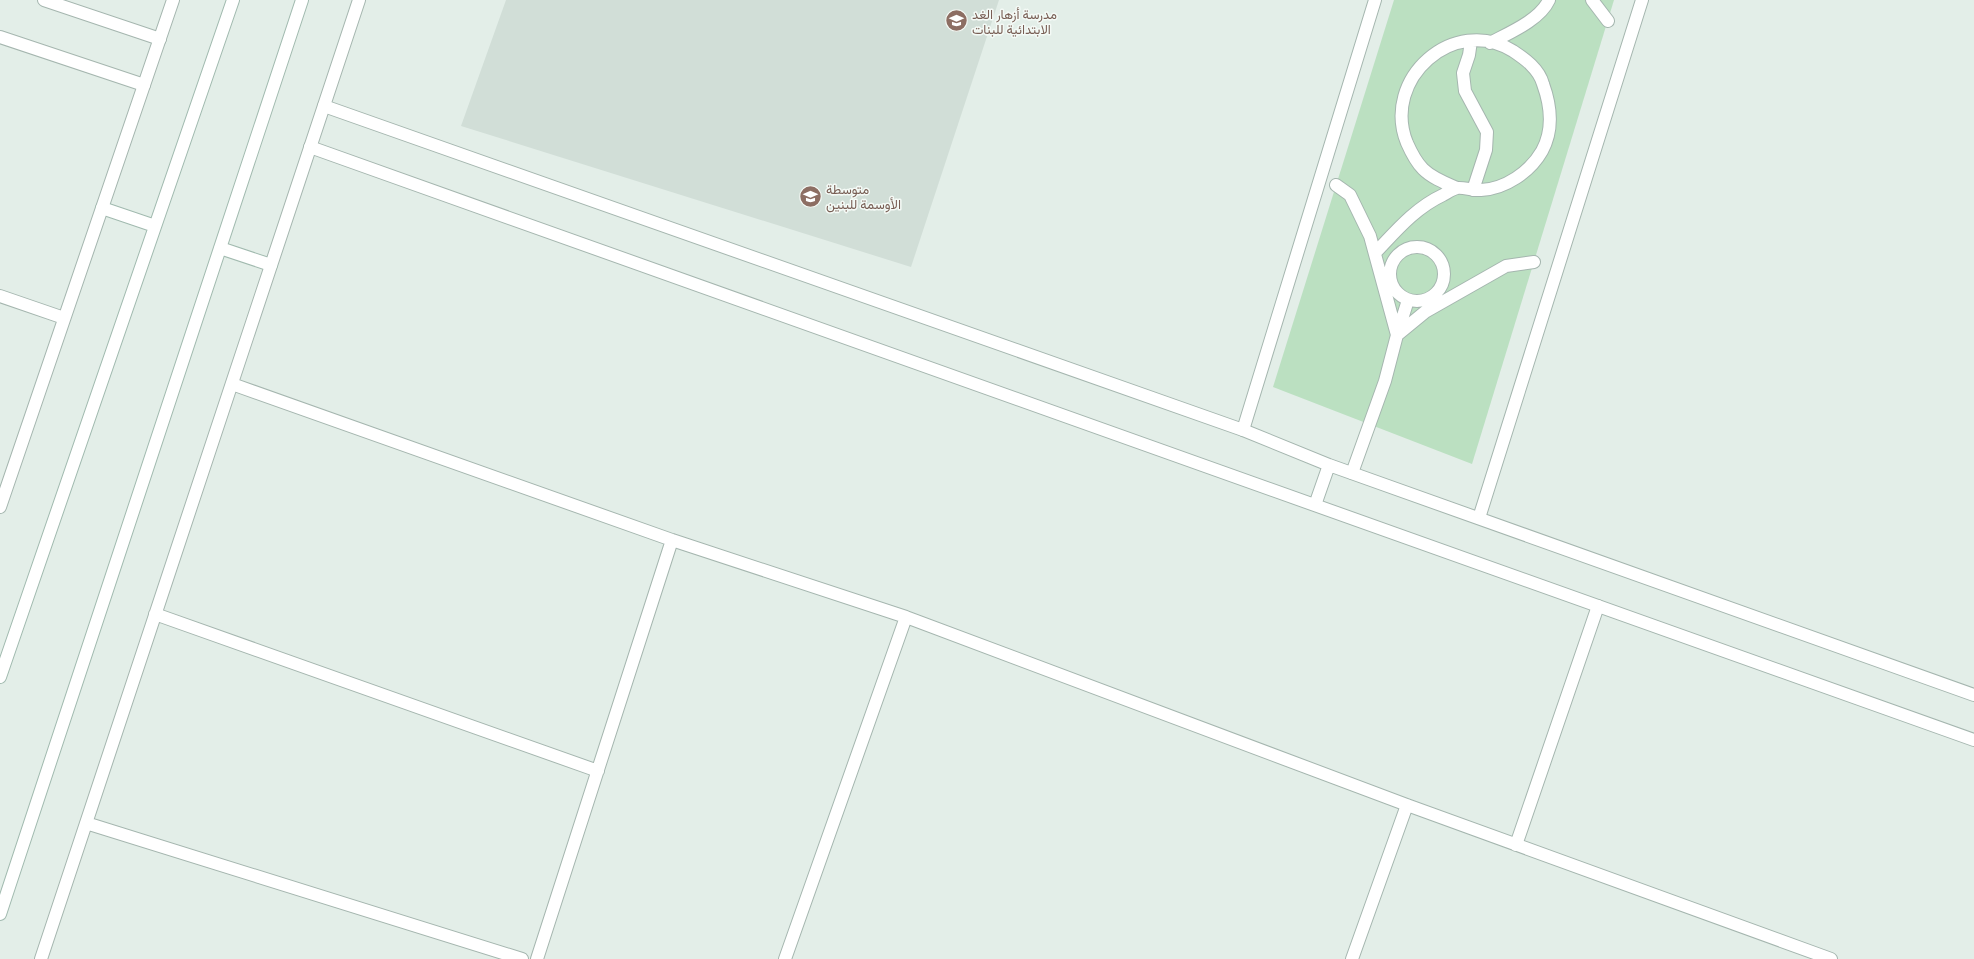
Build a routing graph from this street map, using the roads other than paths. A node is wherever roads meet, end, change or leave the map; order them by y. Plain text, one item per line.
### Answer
1 (44, 0) edge
2 (173, 0) edge
3 (233, 0) edge
4 (302, 0) edge
5 (359, 0) edge
6 (1375, 0) edge
7 (1549, 0) edge
8 (1592, 0) edge
9 (1642, 0) edge
10 (1608, 21) dead end
11 (0, 37) edge
12 (160, 39) junction
13 (1471, 41) junction
14 (1490, 43) junction
15 (144, 85) junction
16 (324, 106) junction
17 (310, 146) junction
18 (1336, 185) dead end
19 (1457, 188) junction
20 (1473, 190) junction
21 (102, 208) junction
22 (155, 226) junction
23 (220, 248) junction
24 (1375, 253) junction
25 (1534, 262) dead end
26 (271, 265) junction
27 (0, 296) edge
28 (1408, 300) junction
29 (64, 318) junction
30 (1398, 335) junction
31 (232, 384) junction
32 (1243, 430) junction
33 (1329, 465) junction
34 (1352, 473) junction
35 (1315, 505) junction
36 (0, 508) edge
37 (1479, 518) junction
38 (672, 540) junction
39 (1598, 606) junction
40 (155, 614) junction
41 (906, 616) junction
42 (0, 677) edge
43 (1974, 695) edge
44 (1974, 740) edge
45 (598, 771) junction
46 (1407, 805) junction
47 (86, 823) junction
48 (1516, 845) junction
49 (0, 914) edge
50 (41, 959) edge
51 (522, 959) edge
52 (537, 959) edge
53 (785, 959) edge
54 (1352, 959) edge
55 (1832, 959) edge

1 - 12 street
2 - 12 street
3 - 22 street
4 - 23 street
5 - 16 street
6 - 32 street
7 - 14 street
8 - 10 street
9 - 37 street
11 - 15 street
12 - 15 street
13 - 14 street
13 - 19 street
13 - 20 street
14 - 20 street
15 - 21 street
16 - 17 street
16 - 32 street
17 - 26 street
17 - 35 street
18 - 24 street
19 - 20 street
19 - 24 street
21 - 22 street
21 - 29 street
22 - 42 street
23 - 26 street
23 - 49 street
24 - 30 street
25 - 30 street
26 - 31 street
27 - 29 street
28 - 28 street
28 - 30 street
29 - 36 street
30 - 34 street
31 - 38 street
31 - 40 street
32 - 33 street
33 - 34 street
33 - 35 street
34 - 37 street
35 - 39 street
37 - 43 street
38 - 41 street
38 - 45 street
39 - 44 street
39 - 48 street
40 - 45 street
40 - 47 street
41 - 46 street
41 - 53 street
45 - 52 street
46 - 48 street
46 - 54 street
47 - 50 street
47 - 51 street
48 - 55 street

